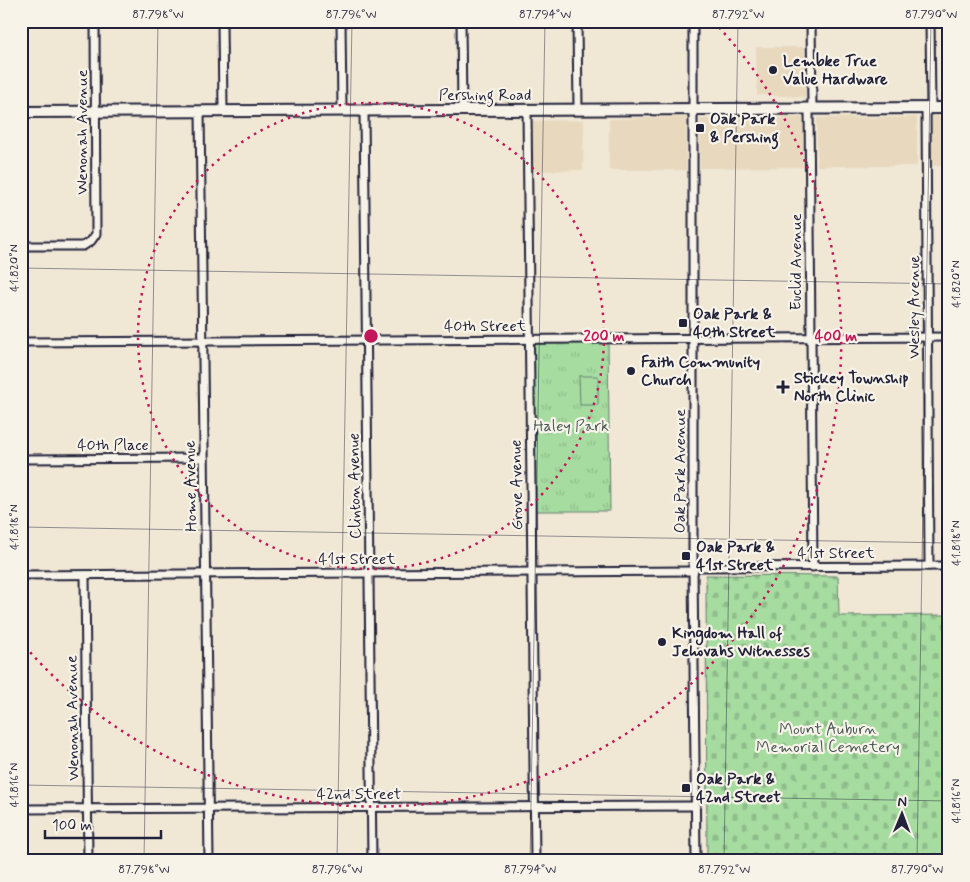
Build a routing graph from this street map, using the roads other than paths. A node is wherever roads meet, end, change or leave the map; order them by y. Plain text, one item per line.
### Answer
1 (95, 21) edge
2 (222, 21) edge
3 (341, 21) edge
4 (461, 21) edge
5 (577, 21) edge
6 (693, 21) edge
7 (811, 21) edge
8 (930, 21) edge
9 (810, 108) junction
10 (929, 108) junction
11 (949, 108) edge
12 (693, 109) junction
13 (364, 110) junction
14 (462, 110) junction
15 (527, 110) junction
16 (578, 110) junction
17 (200, 111) junction
18 (223, 111) junction
19 (342, 111) junction
20 (21, 112) edge
21 (96, 112) junction
22 (21, 246) edge
23 (810, 338) junction
24 (928, 338) junction
25 (949, 338) edge
26 (530, 339) junction
27 (693, 339) junction
28 (367, 340) junction
29 (203, 341) junction
30 (21, 342) edge
31 (204, 458) junction
32 (21, 459) edge
33 (928, 566) junction
34 (949, 566) edge
35 (813, 567) junction
36 (694, 569) junction
37 (532, 572) junction
38 (369, 573) junction
39 (206, 574) junction
40 (85, 575) junction
41 (21, 576) edge
42 (696, 806) junction
43 (534, 807) junction
44 (209, 808) junction
45 (371, 808) junction
46 (21, 809) edge
47 (88, 809) junction
48 (88, 861) edge
49 (209, 861) edge
50 (372, 861) edge
51 (535, 861) edge
52 (696, 861) edge

1 - 21 street, Wenonah Avenue
2 - 18 street
3 - 19 street
4 - 14 street
5 - 16 street
6 - 12 street, Oak Park Avenue
7 - 9 street, Euclid Avenue
8 - 10 street, Wesley Avenue
9 - 10 main road, Pershing Road
9 - 12 main road, Pershing Road
9 - 23 street, Euclid Avenue
10 - 11 main road, Pershing Road
10 - 24 street, Wesley Avenue
12 - 16 main road, Pershing Road
12 - 27 street, Oak Park Avenue
13 - 14 main road, Pershing Road
13 - 19 main road, Pershing Road
13 - 28 street, Clinton Avenue
14 - 15 main road, Pershing Road
15 - 16 main road, Pershing Road
15 - 26 street, Grove Avenue
17 - 18 main road, Pershing Road
17 - 21 main road, Pershing Road
17 - 29 street, Home Avenue
18 - 19 main road, Pershing Road
20 - 21 main road, Pershing Road
21 - 22 street, Wenonah Avenue
23 - 24 street, 40th Street
23 - 27 street, 40th Street
23 - 35 street, Euclid Avenue
24 - 25 street, 40th Street
24 - 33 street, Wesley Avenue
26 - 27 street, 40th Street
26 - 28 street, 40th Street
26 - 37 street, Grove Avenue
27 - 36 street, Oak Park Avenue
28 - 29 street, 40th Street
28 - 38 street, Clinton Avenue
29 - 30 street, 40th Street
29 - 31 street, Home Avenue
31 - 32 street, 40th Place
31 - 39 street, Home Avenue
33 - 34 street, 41st Street
33 - 35 street, 41st Street
35 - 36 street, 41st Street
36 - 37 street, 41st Street
36 - 42 street, Oak Park Avenue
37 - 38 street, 41st Street
37 - 43 street, Grove Avenue
38 - 39 street, 41st Street
38 - 45 street, Clinton Avenue
39 - 40 street, 41st Street
39 - 44 street, Home Avenue
40 - 41 street, 41st Street
40 - 47 street, Wenonah Avenue
42 - 43 street, 42nd Street
42 - 52 street, Oak Park Avenue
43 - 45 street, 42nd Street
43 - 51 street, Grove Avenue
44 - 45 street, 42nd Street
44 - 47 street, 42nd Street
44 - 49 street, Home Avenue
45 - 50 street, Clinton Avenue
46 - 47 street, 42nd Street
47 - 48 street, Wenonah Avenue

